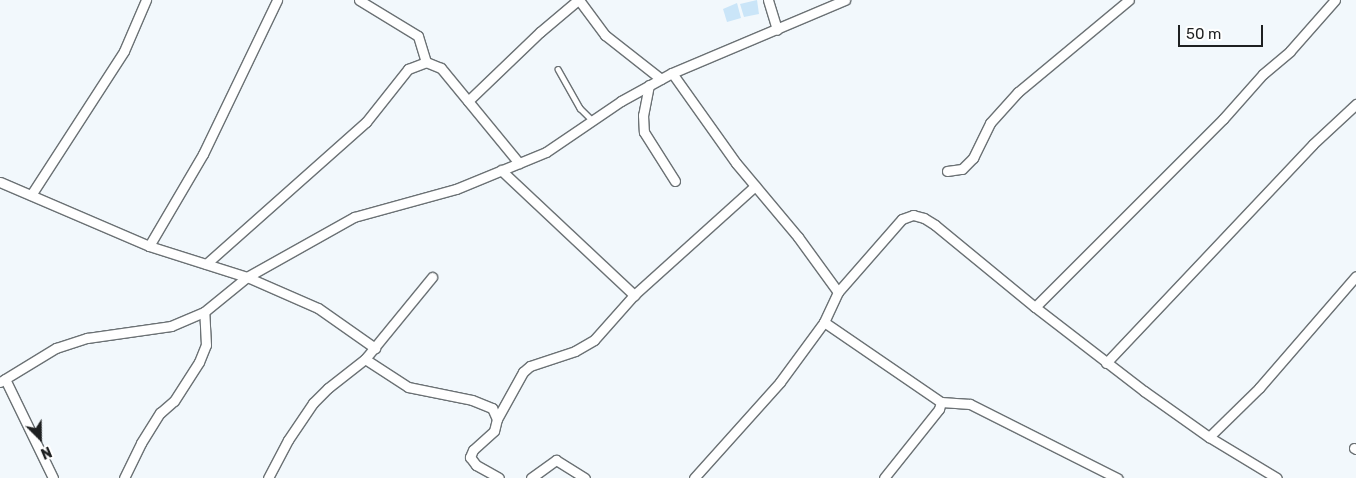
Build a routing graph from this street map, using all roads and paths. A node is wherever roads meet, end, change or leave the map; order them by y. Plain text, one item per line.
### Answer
1 (146, 0) edge
2 (277, 0) edge
3 (359, 0) edge
4 (579, 0) edge
5 (768, 0) edge
6 (845, 0) edge
7 (1128, 0) edge
8 (1335, 0) edge
9 (777, 30) junction
10 (426, 62) junction
11 (558, 69) dead end
12 (672, 73) junction
13 (661, 79) junction
14 (649, 85) junction
15 (468, 101) junction
16 (1356, 104) edge
17 (592, 120) junction
18 (519, 163) junction
19 (502, 170) junction
20 (947, 171) dead end
21 (675, 181) dead end
22 (0, 182) edge
23 (755, 186) junction
24 (30, 195) junction
25 (149, 246) junction
26 (206, 264) junction
27 (1356, 276) edge
28 (247, 277) junction
29 (432, 277) dead end
30 (838, 292) junction
31 (634, 295) junction
32 (1035, 307) junction
33 (204, 312) junction
34 (824, 322) junction
35 (375, 348) junction
36 (365, 359) junction
37 (1106, 363) junction
38 (3, 380) edge
39 (941, 402) junction
40 (497, 419) junction
41 (1209, 437) junction
42 (53, 478) edge
43 (124, 478) edge
44 (268, 478) edge
45 (499, 478) edge
46 (531, 478) edge
47 (585, 478) edge
48 (694, 478) edge
49 (884, 478) edge
50 (1117, 478) edge
51 (1278, 478) edge

1 - 24 street
2 - 25 street
3 - 10 street
4 - 13 street
4 - 15 street
5 - 9 street
6 - 9 street
7 - 20 street
8 - 32 street
9 - 12 street
10 - 15 street
10 - 26 street
11 - 17 lane
12 - 13 street
12 - 23 street
13 - 14 street
14 - 17 street
14 - 21 street
15 - 18 street
16 - 37 street
17 - 18 street
18 - 19 street
19 - 28 street
19 - 31 street
22 - 24 street
23 - 30 street
23 - 31 street
24 - 25 street
25 - 26 street
26 - 28 street
27 - 41 street
28 - 33 street
28 - 35 street
29 - 35 street
30 - 32 street
30 - 34 street
31 - 40 street
32 - 37 street
33 - 38 street
33 - 43 street
34 - 39 street
34 - 48 street
35 - 36 street
36 - 40 street
36 - 44 street
37 - 41 street
38 - 42 street
39 - 49 street
39 - 50 street
40 - 45 street
41 - 51 street
46 - 47 street

